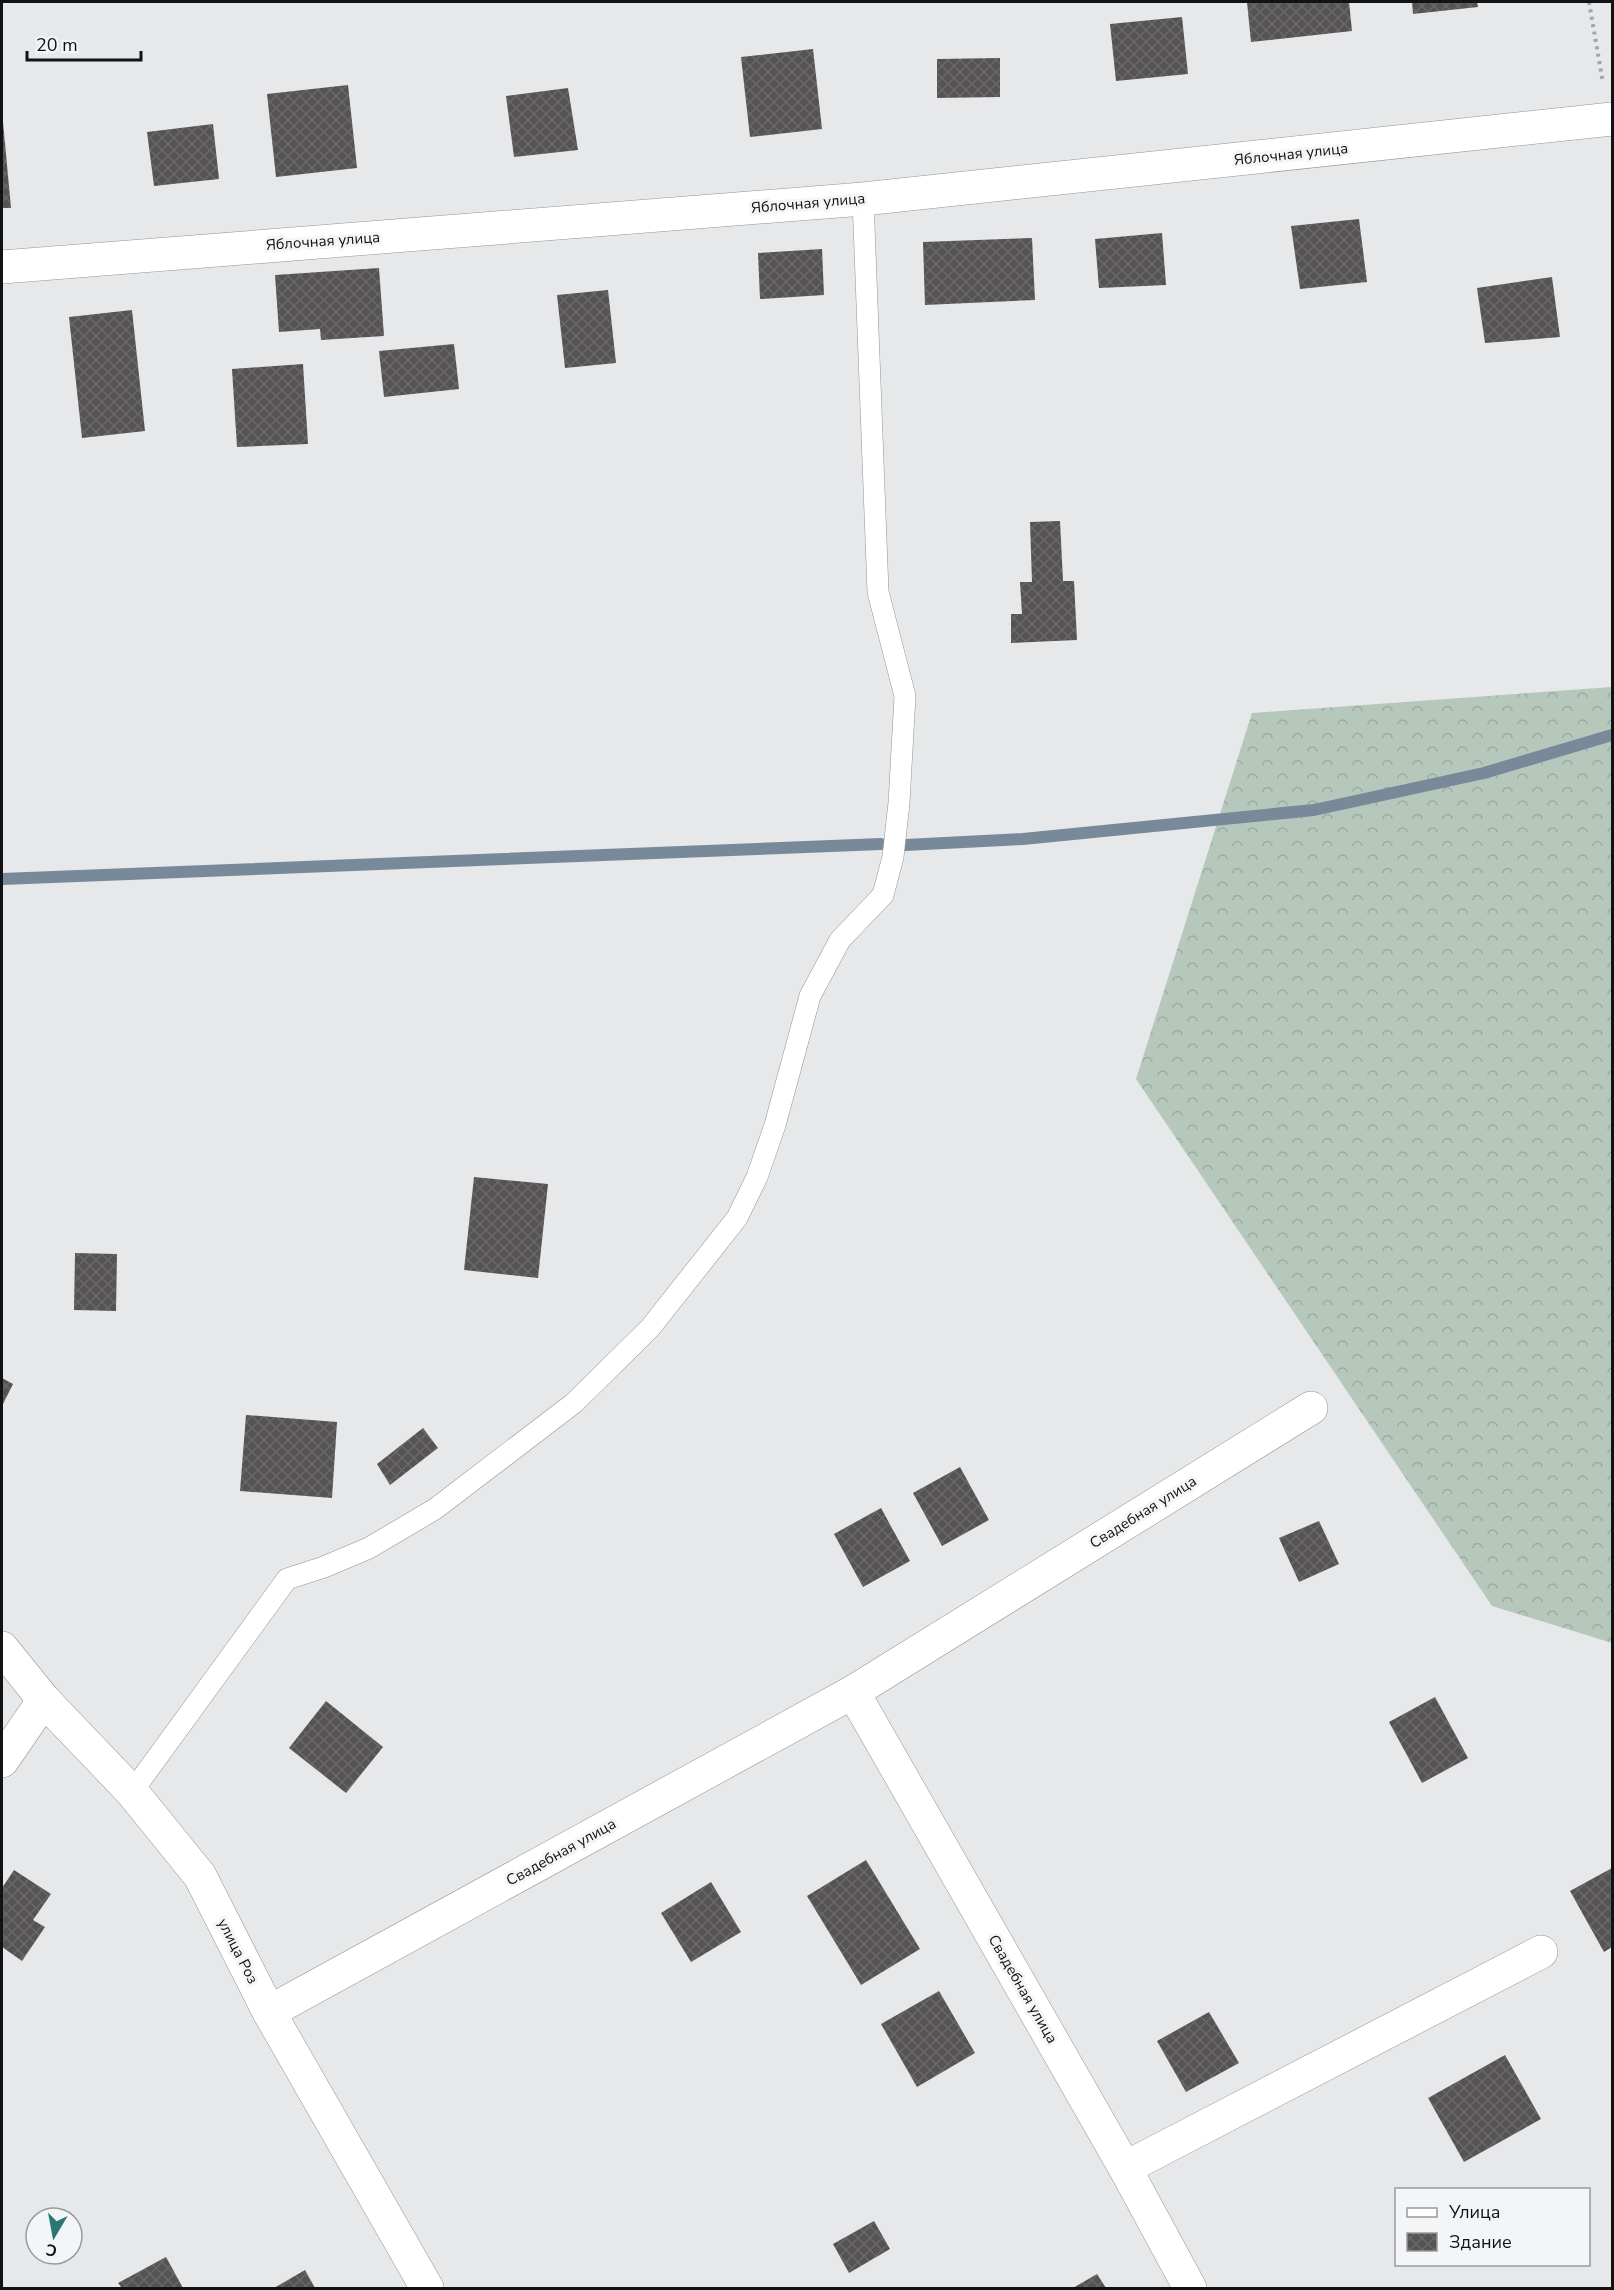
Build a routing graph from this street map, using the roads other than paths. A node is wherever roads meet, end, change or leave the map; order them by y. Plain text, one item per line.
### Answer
1 (1611, 119) edge
2 (863, 199) junction
3 (2, 267) edge
4 (1311, 1408) dead end
5 (2, 1648) edge
6 (853, 1692) junction
7 (44, 1700) junction
8 (2, 1761) edge
9 (132, 1792) junction
10 (1541, 1952) dead end
11 (269, 2013) junction
12 (1125, 2168) junction
13 (427, 2289) edge
14 (1190, 2289) edge

1 - 2 street, Яблочная улица
2 - 3 street, Яблочная улица
2 - 9 lane
4 - 6 street, Свадебная улица
5 - 7 street, улица Роз
6 - 11 street, Свадебная улица
6 - 12 street, Свадебная улица
7 - 8 street
7 - 9 street, улица Роз
9 - 11 street, улица Роз
10 - 12 street
11 - 13 street, улица Роз
12 - 14 street, Свадебная улица

